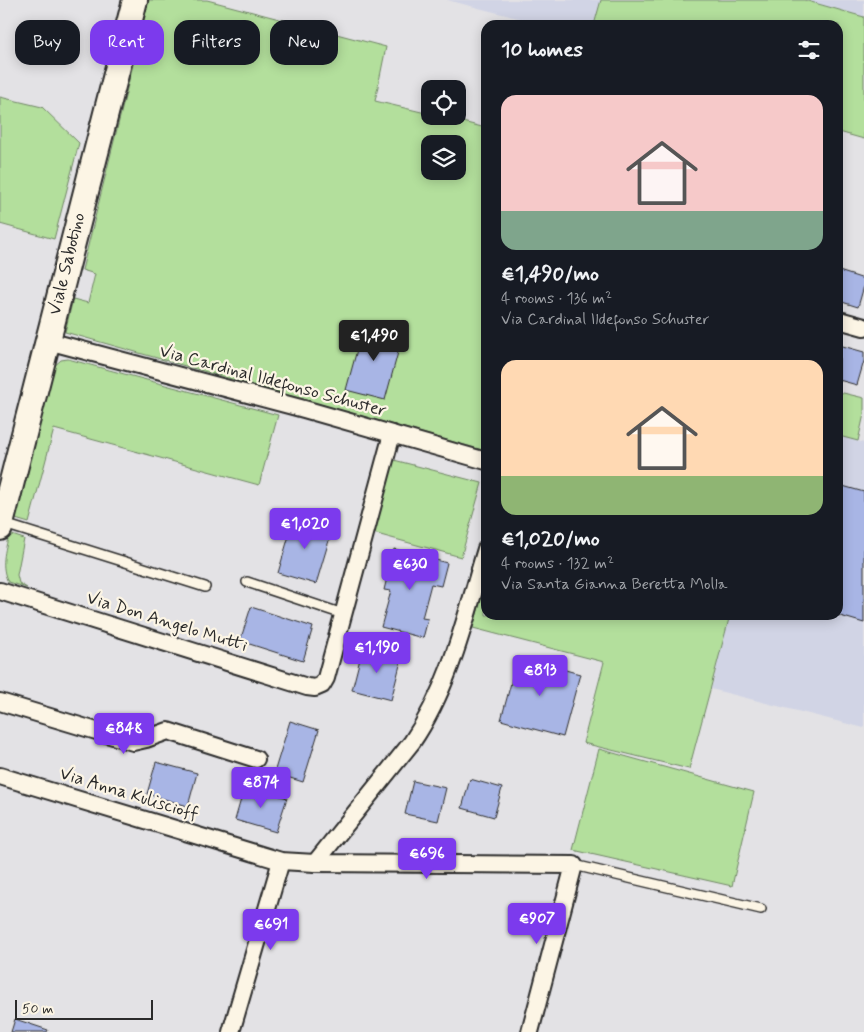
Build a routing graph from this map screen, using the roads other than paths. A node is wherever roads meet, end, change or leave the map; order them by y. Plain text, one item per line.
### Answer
1 (135, 0) edge
2 (843, 321) edge
3 (864, 327) edge
4 (48, 341) junction
5 (392, 434) junction
6 (481, 461) edge
7 (1, 526) edge
8 (481, 566) edge
9 (247, 582) dead end
10 (205, 587) dead end
11 (0, 591) edge
12 (343, 614) junction
13 (0, 702) edge
14 (256, 759) dead end
15 (0, 776) edge
16 (281, 861) junction
17 (315, 863) junction
18 (574, 866) junction
19 (761, 909) dead end
20 (231, 1032) edge
21 (530, 1032) edge

1 - 4 street, Viale Sabotino
2 - 3 street
4 - 5 street, Via Cardinal Ildefonso Schuster
4 - 7 street, Viale Sabotino
5 - 6 street, Via Cardinal Ildefonso Schuster
5 - 12 street
7 - 10 lane
8 - 17 street
9 - 12 lane
11 - 12 street, Via Don Angelo Mutti
13 - 14 street
15 - 16 street, Via Anna Kuliscioff
16 - 17 street, Via Anna Kuliscioff
16 - 20 street
17 - 18 street, Via Anna Kuliscioff
18 - 19 lane
18 - 21 street

